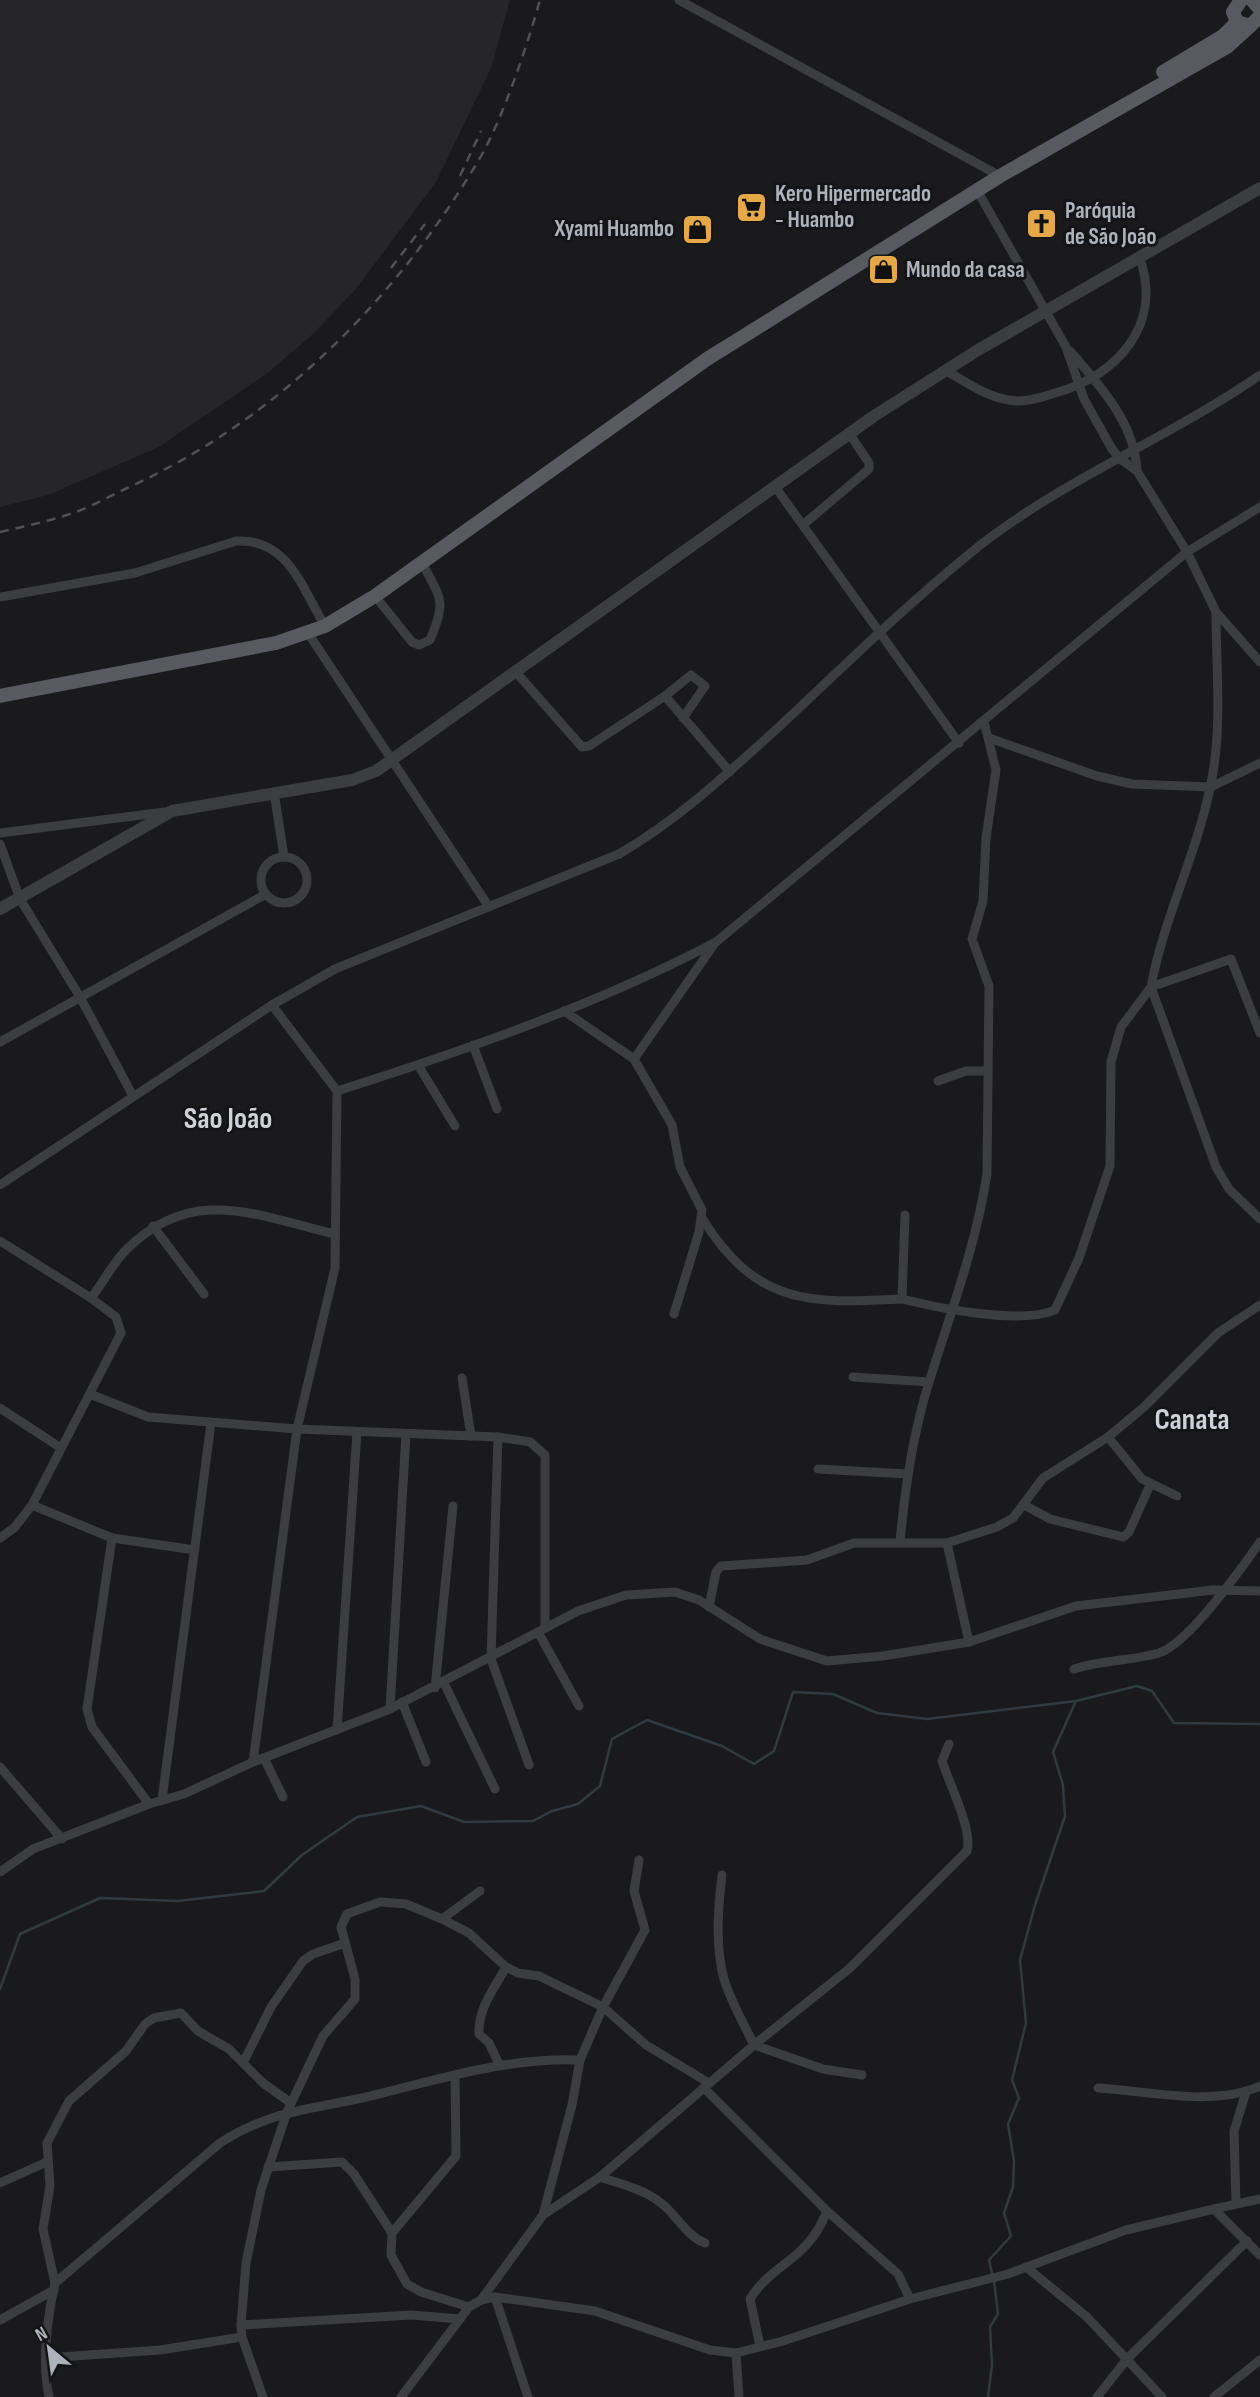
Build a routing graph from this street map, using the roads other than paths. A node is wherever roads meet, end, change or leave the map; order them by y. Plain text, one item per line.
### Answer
1 (679, 0) edge
2 (1241, 0) edge
3 (1255, 14) edge
4 (1000, 176) junction
5 (1260, 188) edge
6 (977, 190) junction
7 (1140, 259) junction
8 (1046, 310) junction
9 (1066, 347) junction
10 (945, 370) junction
11 (1260, 374) edge
12 (1093, 378) junction
13 (1079, 387) junction
14 (849, 433) junction
15 (1136, 449) junction
16 (1119, 458) junction
17 (1137, 471) junction
18 (776, 488) junction
19 (1260, 507) edge
20 (804, 524) junction
21 (1187, 552) junction
22 (422, 563) junction
23 (375, 596) junction
24 (0, 597) edge
25 (1216, 612) junction
26 (325, 626) junction
27 (308, 633) junction
28 (880, 633) junction
29 (1259, 656) edge
30 (515, 671) junction
31 (0, 696) edge
32 (665, 696) junction
33 (682, 718) junction
34 (984, 722) junction
35 (989, 738) junction
36 (959, 743) junction
37 (391, 760) junction
38 (1260, 763) edge
39 (730, 772) junction
40 (1211, 787) junction
41 (274, 792) junction
42 (172, 811) junction
43 (0, 833) edge
44 (0, 844) edge
45 (284, 857) junction
46 (266, 894) junction
47 (20, 899) junction
48 (489, 907) junction
49 (0, 909) edge
50 (716, 942) junction
51 (1151, 988) junction
52 (80, 997) junction
53 (272, 1005) junction
54 (565, 1011) junction
55 (1260, 1033) edge
56 (0, 1042) edge
57 (473, 1045) junction
58 (634, 1059) junction
59 (418, 1065) junction
60 (987, 1071) junction
61 (937, 1081) dead end
62 (337, 1091) junction
63 (133, 1096) junction
64 (497, 1109) dead end
65 (455, 1126) dead end
66 (0, 1185) edge
67 (905, 1215) dead end
68 (702, 1218) junction
69 (1260, 1219) edge
70 (153, 1226) junction
71 (334, 1234) junction
72 (0, 1241) edge
73 (204, 1294) dead end
74 (91, 1298) junction
75 (902, 1299) junction
76 (1260, 1305) edge
77 (953, 1311) junction
78 (674, 1314) dead end
79 (853, 1377) dead end
80 (462, 1378) dead end
81 (929, 1382) junction
82 (90, 1394) junction
83 (0, 1408) edge
84 (211, 1423) junction
85 (297, 1429) junction
86 (357, 1432) junction
87 (406, 1434) junction
88 (471, 1436) junction
89 (498, 1437) junction
90 (1108, 1437) junction
91 (61, 1448) junction
92 (818, 1469) dead end
93 (907, 1474) junction
94 (1150, 1485) junction
95 (1177, 1496) dead end
96 (32, 1505) junction
97 (1024, 1505) junction
98 (453, 1506) dead end
99 (0, 1538) edge
100 (112, 1538) junction
101 (900, 1542) junction
102 (1260, 1542) edge
103 (947, 1544) junction
104 (195, 1550) junction
105 (1225, 1589) junction
106 (1260, 1591) edge
107 (709, 1607) junction
108 (541, 1630) junction
109 (970, 1642) junction
110 (491, 1658) junction
111 (1074, 1669) dead end
112 (439, 1686) junction
113 (402, 1702) junction
114 (579, 1706) dead end
115 (390, 1709) junction
116 (337, 1730) junction
117 (949, 1745) dead end
118 (264, 1758) junction
119 (253, 1762) junction
120 (426, 1762) dead end
121 (529, 1765) dead end
122 (0, 1767) edge
123 (495, 1789) dead end
124 (283, 1797) dead end
125 (162, 1800) junction
126 (149, 1804) junction
127 (62, 1839) junction
128 (639, 1860) dead end
129 (0, 1872) edge
130 (722, 1875) dead end
131 (480, 1891) dead end
132 (442, 1919) junction
133 (345, 1943) junction
134 (506, 1967) junction
135 (603, 2007) junction
136 (754, 2045) junction
137 (580, 2060) junction
138 (244, 2061) junction
139 (499, 2064) junction
140 (455, 2075) junction
141 (862, 2075) dead end
142 (706, 2085) junction
143 (1260, 2086) edge
144 (1098, 2088) dead end
145 (1246, 2092) junction
146 (289, 2108) junction
147 (47, 2162) junction
148 (268, 2167) junction
149 (600, 2177) junction
150 (0, 2183) edge
151 (1260, 2199) edge
152 (1236, 2203) junction
153 (1214, 2209) junction
154 (827, 2211) junction
155 (543, 2215) junction
156 (392, 2232) junction
157 (1247, 2241) junction
158 (705, 2243) dead end
159 (1260, 2255) edge
160 (1026, 2267) junction
161 (54, 2287) junction
162 (495, 2297) junction
163 (910, 2299) junction
164 (481, 2300) junction
165 (469, 2307) junction
166 (460, 2319) junction
167 (0, 2320) edge
168 (241, 2325) junction
169 (242, 2337) junction
170 (760, 2346) junction
171 (736, 2353) junction
172 (46, 2358) junction
173 (1127, 2359) junction
174 (1260, 2360) edge
175 (49, 2397) edge
176 (263, 2397) edge
177 (401, 2397) edge
178 (528, 2397) edge
179 (739, 2397) edge
180 (1097, 2397) edge
181 (1162, 2397) edge
182 (1213, 2397) edge

1 - 4 street
2 - 3 main road
3 - 4 main road
4 - 6 main road
5 - 7 street
6 - 8 street
6 - 22 main road
7 - 8 street
7 - 12 street
8 - 9 street
8 - 10 street
9 - 12 street
9 - 13 street
10 - 13 street
10 - 14 street
11 - 15 street
12 - 13 street
12 - 15 street
13 - 16 street
14 - 18 street
14 - 20 street
15 - 16 street
15 - 17 street
16 - 17 street
16 - 28 street
17 - 21 street
18 - 20 street
18 - 30 street
19 - 21 street
20 - 28 street
21 - 25 street
21 - 34 street
22 - 23 main road
22 - 23 street
23 - 26 main road
24 - 26 street
25 - 29 street
25 - 40 street
26 - 27 main road
27 - 31 main road
27 - 37 street
28 - 36 street
28 - 39 street
30 - 32 street
30 - 37 street
32 - 33 street
32 - 33 street
33 - 39 street
34 - 35 street
34 - 36 street
35 - 40 street
35 - 60 street
36 - 50 street
37 - 41 street
37 - 48 street
38 - 40 street
39 - 48 street
40 - 51 street
41 - 42 street
41 - 45 street
42 - 43 street
42 - 47 street
44 - 47 street
45 - 46 street
45 - 46 street
46 - 52 street
47 - 49 street
47 - 52 street
48 - 53 street
50 - 54 street
50 - 58 street
51 - 55 street
51 - 69 street
51 - 77 street
52 - 56 street
52 - 63 street
53 - 62 street
53 - 63 street
54 - 57 street
54 - 58 street
57 - 59 street
57 - 64 street
58 - 68 street
59 - 62 street
59 - 65 street
60 - 61 street
60 - 77 street
62 - 71 street
63 - 66 street
67 - 75 street
68 - 75 street
68 - 78 street
70 - 71 street
70 - 73 street
70 - 74 street
71 - 85 street
72 - 74 street
74 - 82 street
75 - 77 street
76 - 90 street
77 - 81 street
79 - 81 street
80 - 88 street
81 - 93 street
82 - 84 street
82 - 91 street
83 - 91 street
84 - 85 street
84 - 104 street
85 - 86 street
85 - 119 street
86 - 87 street
86 - 116 street
87 - 88 street
87 - 115 street
88 - 89 street
89 - 108 street
89 - 110 street
90 - 94 street
90 - 97 street
91 - 96 street
92 - 93 street
93 - 101 street
94 - 95 street
94 - 97 street
96 - 99 street
96 - 100 street
97 - 103 street
98 - 112 street
100 - 104 street
100 - 126 street
101 - 103 street
101 - 107 street
102 - 105 street
103 - 109 street
104 - 125 street
105 - 106 street
105 - 109 street
105 - 111 street
107 - 108 street
107 - 109 street
108 - 110 street
108 - 114 street
110 - 112 street
110 - 121 street
112 - 113 street
112 - 123 street
113 - 115 street
113 - 120 street
115 - 116 street
116 - 118 street
117 - 136 street
118 - 119 street
118 - 124 street
119 - 125 street
122 - 127 street
125 - 126 street
126 - 127 street
127 - 129 street
128 - 135 street
130 - 136 street
131 - 132 street
132 - 133 street
132 - 134 street
133 - 138 street
133 - 146 street
134 - 135 street
134 - 139 street
135 - 137 street
135 - 142 street
136 - 141 street
136 - 142 street
137 - 139 street
137 - 155 street
138 - 146 street
138 - 147 street
139 - 140 street
140 - 146 street
140 - 156 street
142 - 149 street
142 - 154 street
143 - 145 street
144 - 145 street
145 - 152 street
146 - 148 street
146 - 161 street
147 - 150 street
147 - 161 street
148 - 156 street
148 - 168 street
149 - 155 street
149 - 158 street
151 - 152 street
152 - 153 street
153 - 157 street
153 - 160 street
154 - 163 street
154 - 170 street
155 - 164 street
156 - 165 street
157 - 159 street
157 - 173 street
160 - 163 street
160 - 173 street
161 - 167 street
161 - 172 street
162 - 164 street
162 - 171 street
162 - 178 street
163 - 170 street
164 - 165 street
165 - 166 street
166 - 168 street
166 - 177 street
168 - 169 street
169 - 172 street
169 - 176 street
170 - 171 street
171 - 179 street
172 - 175 street
173 - 180 street
173 - 181 street
174 - 182 street

